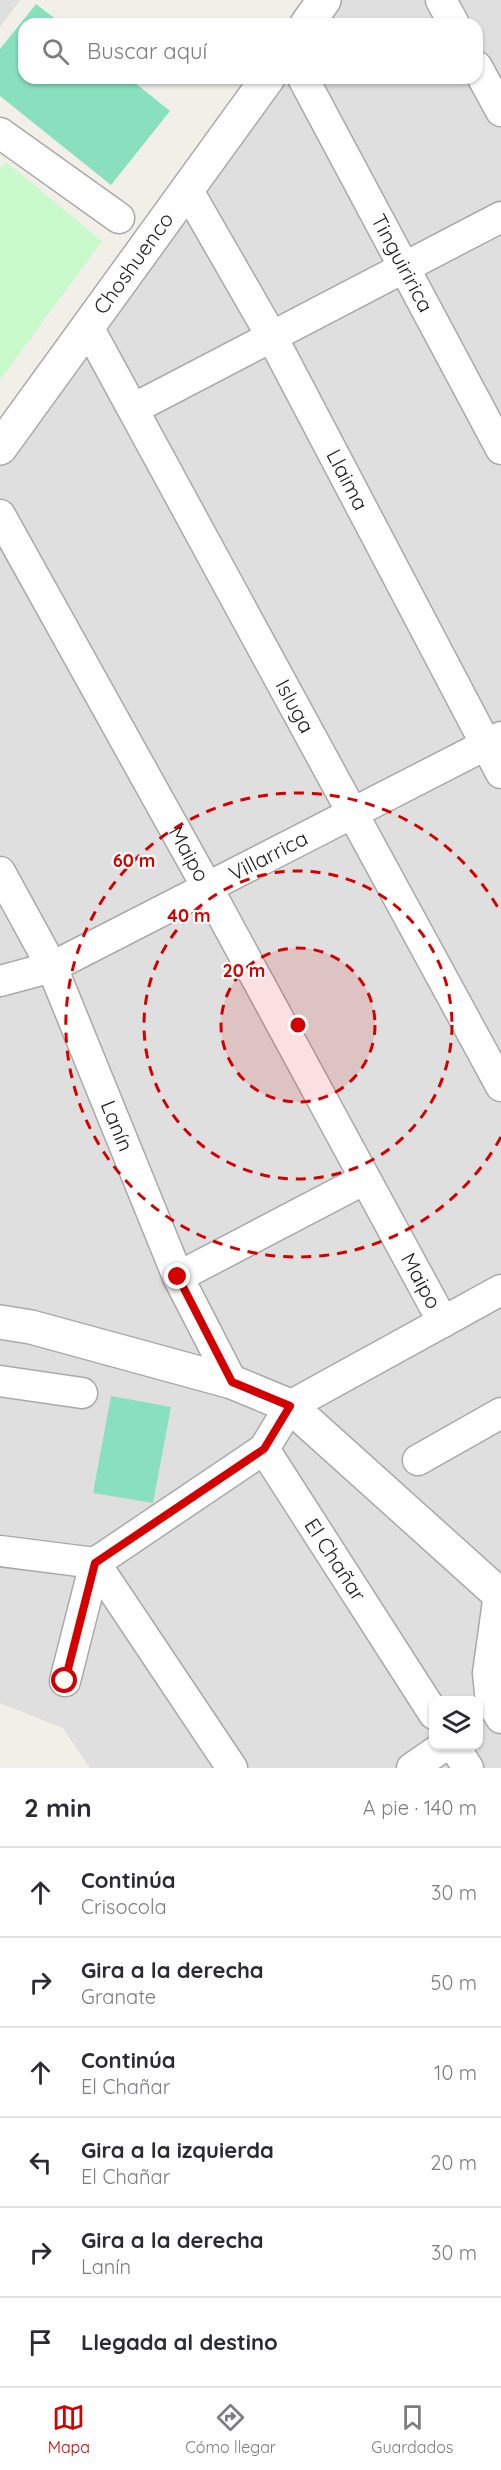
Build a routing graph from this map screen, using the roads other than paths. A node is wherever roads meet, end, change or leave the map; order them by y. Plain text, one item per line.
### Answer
1 (324, 0) edge
2 (441, 0) edge
3 (311, 18) edge
4 (451, 18) edge
5 (483, 78) edge
6 (264, 84) edge
7 (306, 84) edge
8 (501, 111) edge
9 (0, 133) edge
10 (187, 189) junction
11 (501, 217) edge
12 (119, 218) dead end
13 (404, 268) junction
14 (88, 327) junction
15 (272, 337) junction
16 (133, 409) junction
17 (0, 448) edge
18 (501, 449) edge
19 (0, 515) edge
20 (494, 741) edge
21 (501, 773) edge
22 (353, 813) junction
23 (0, 872) edge
24 (207, 887) junction
25 (52, 967) junction
26 (0, 981) edge
27 (501, 1086) edge
28 (365, 1179) junction
29 (178, 1277) junction
30 (501, 1290) edge
31 (0, 1322) edge
32 (443, 1322) junction
33 (0, 1381) edge
34 (232, 1382) junction
35 (82, 1393) dead end
36 (290, 1406) junction
37 (501, 1413) edge
38 (264, 1449) junction
39 (418, 1460) dead end
40 (0, 1551) edge
41 (95, 1563) junction
42 (500, 1595) edge
43 (495, 1670) edge
44 (65, 1681) dead end
45 (429, 1706) edge
46 (501, 1718) edge
47 (438, 1750) edge
48 (457, 1750) edge
49 (232, 1768) edge
50 (412, 1768) edge
51 (468, 1768) edge

1 - 3 street
2 - 4 street
5 - 8 street
6 - 10 street, Choshuenco
7 - 13 street, Tinguiririca
9 - 12 street
10 - 14 street, Choshuenco
10 - 15 street, Llaima
11 - 13 street
13 - 15 street
13 - 18 street, Tinguiririca
14 - 16 street, Isluga
14 - 17 street, Choshuenco
15 - 16 street
15 - 20 street, Llaima
16 - 22 street, Isluga
19 - 24 street, Maipo
20 - 21 street, Llaima
20 - 22 street, Villarrica
22 - 24 street, Villarrica
22 - 27 street, Isluga
23 - 25 street, Lanín
24 - 25 street, Villarrica
24 - 28 street, Maipo
25 - 26 street, Villarrica
25 - 29 street, Lanín
28 - 29 street
28 - 32 street, Maipo
29 - 34 street, Lanín
30 - 32 street
31 - 34 street
32 - 36 street
33 - 35 street
34 - 36 street
36 - 38 street
36 - 42 street
37 - 39 street
38 - 41 street
38 - 45 street, El Chañar
40 - 41 street
41 - 44 street
41 - 49 street
42 - 43 street
43 - 46 street
47 - 50 street
48 - 51 street

